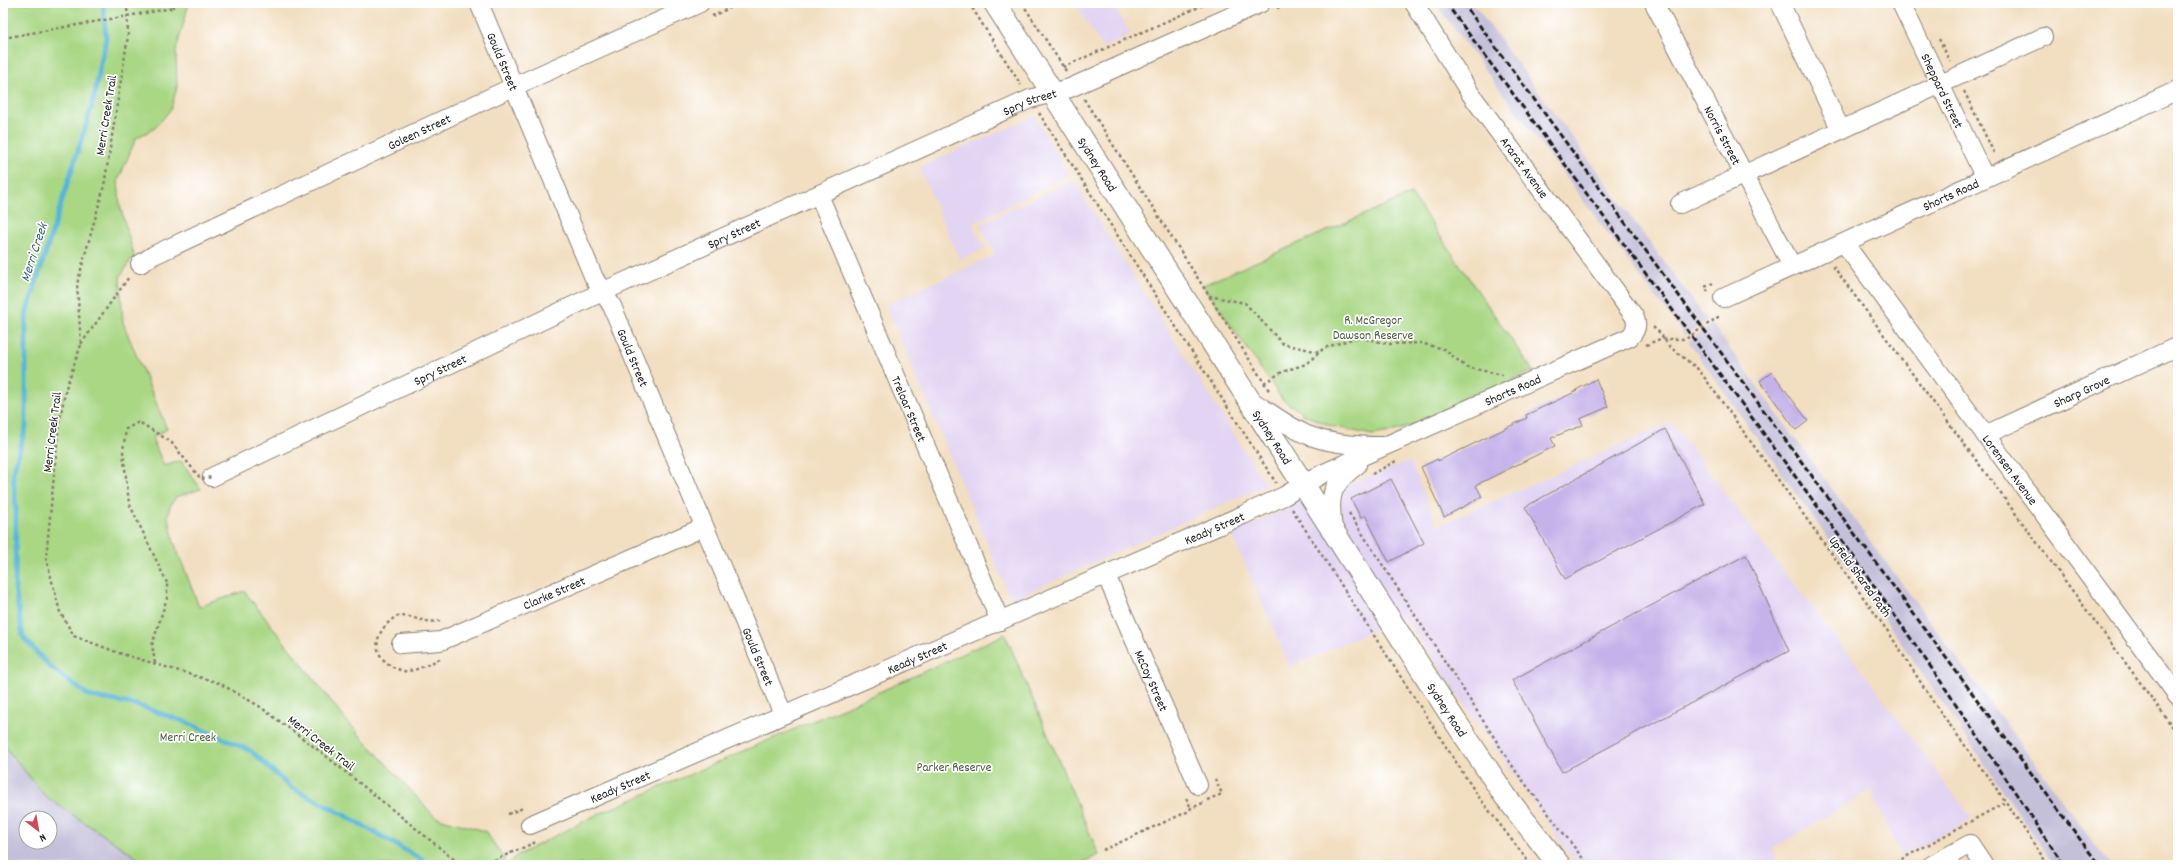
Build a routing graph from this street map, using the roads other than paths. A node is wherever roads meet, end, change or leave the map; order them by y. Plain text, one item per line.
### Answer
1 (479, 3) edge
2 (700, 3) edge
3 (995, 3) edge
4 (1261, 3) edge
5 (1414, 3) edge
6 (1654, 3) edge
7 (1780, 3) edge
8 (1901, 3) edge
9 (2044, 37) dead end
10 (515, 86) junction
11 (1940, 86) junction
12 (2178, 90) edge
13 (1052, 92) junction
14 (1840, 130) junction
15 (1745, 174) junction
16 (1985, 178) junction
17 (819, 195) junction
18 (1680, 204) dead end
19 (1844, 243) junction
20 (140, 264) road end
21 (1792, 266) junction
22 (602, 292) junction
23 (1723, 306) road end
24 (1636, 327) joint
25 (2178, 346) edge
26 (1246, 397) junction
27 (1985, 435) junction
28 (1380, 450) junction
29 (212, 476) road end
30 (1302, 485) junction
31 (704, 527) junction
32 (1333, 533) junction
33 (1106, 575) junction
34 (1000, 620) junction
35 (401, 644) dead end
36 (2177, 692) edge
37 (783, 714) junction
38 (1198, 785) dead end
39 (530, 825) dead end
40 (1559, 865) edge
41 (1932, 865) edge
42 (1984, 865) edge

1 - 10 street, Gould Street
2 - 10 street, Goleen Street
3 - 13 highway, Sydney Road
4 - 13 street, Spry Street
5 - 24 street, Ararat Avenue
6 - 15 street, Norris Street
7 - 14 street
8 - 11 street, Sheppard Street
9 - 11 street
10 - 20 street, Goleen Street
10 - 22 street, Gould Street
11 - 14 street
11 - 16 street, Sheppard Street
12 - 16 street, Shorts Road
13 - 17 street, Spry Street
13 - 26 highway, Sydney Road
14 - 15 street
15 - 18 street
15 - 21 street, Norris Street
16 - 19 street, Shorts Road
17 - 22 street, Spry Street
17 - 34 street, Treloar Street
19 - 21 street, Shorts Road
19 - 27 street, Lorensen Avenue
21 - 23 street, Shorts Road
22 - 29 street, Spry Street
22 - 31 street, Gould Street
24 - 28 street, Shorts Road
25 - 27 street, Sharp Grove
26 - 28 street, Shorts Road
26 - 30 highway, Sydney Road
27 - 36 street, Lorensen Avenue
28 - 30 street, Shorts Road
28 - 32 street, Shorts Road
30 - 32 highway, Sydney Road
30 - 33 street, Keady Street
31 - 35 street, Clarke Street
31 - 37 street, Gould Street
32 - 40 highway, Sydney Road
33 - 34 street, Keady Street
33 - 38 street, McCoy Street
34 - 37 street, Keady Street
37 - 39 street, Keady Street
41 - 42 street

